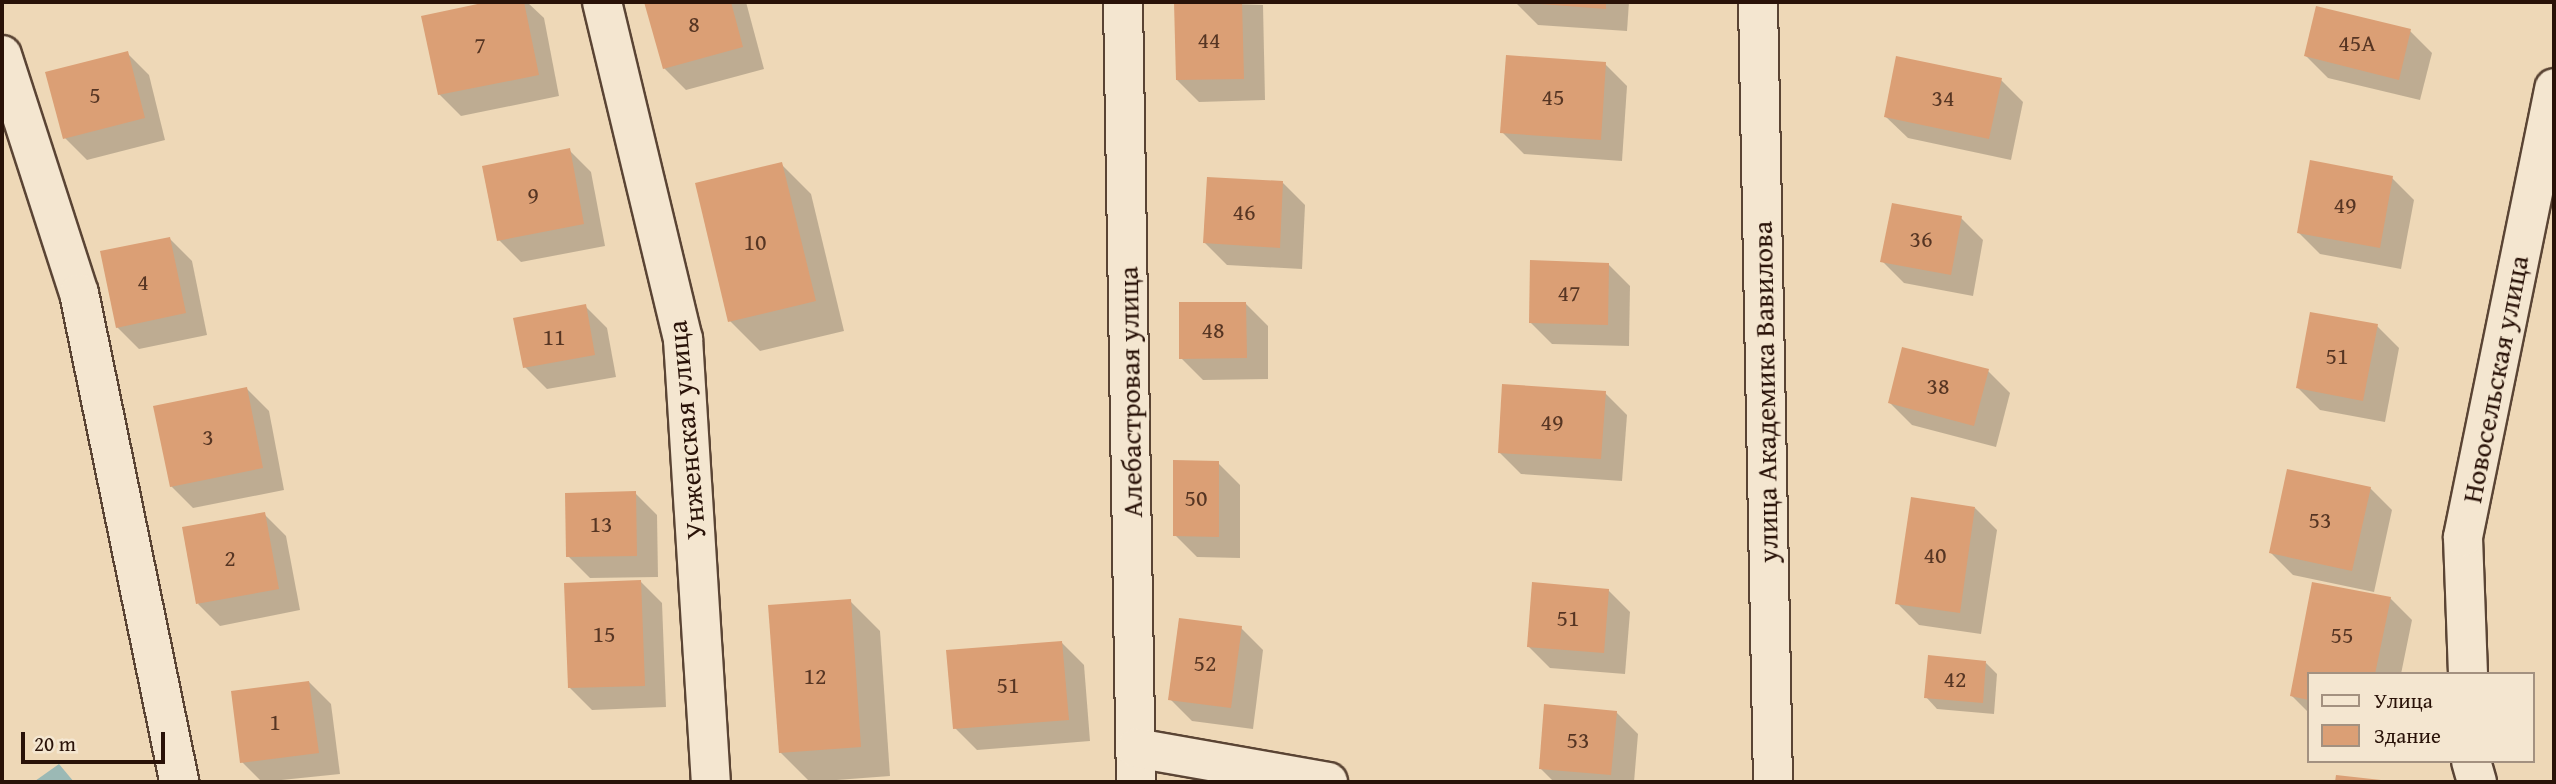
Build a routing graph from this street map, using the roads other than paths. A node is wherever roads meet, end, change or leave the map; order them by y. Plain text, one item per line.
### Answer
1 (602, 2) edge
2 (1123, 2) edge
3 (1758, 2) edge
4 (2, 55) edge
5 (2554, 88) edge
6 (2468, 672) edge
7 (2472, 763) edge
8 (1136, 765) edge
9 (180, 782) edge
10 (711, 782) edge
11 (1328, 782) edge
12 (1773, 782) edge
13 (2477, 782) edge

1 - 10 street, Унженская улица
2 - 8 street, Алебастровая улица
3 - 12 street, улица Академика Вавилова
4 - 9 street
5 - 6 street, Новосельская улица
7 - 13 street
8 - 11 street

